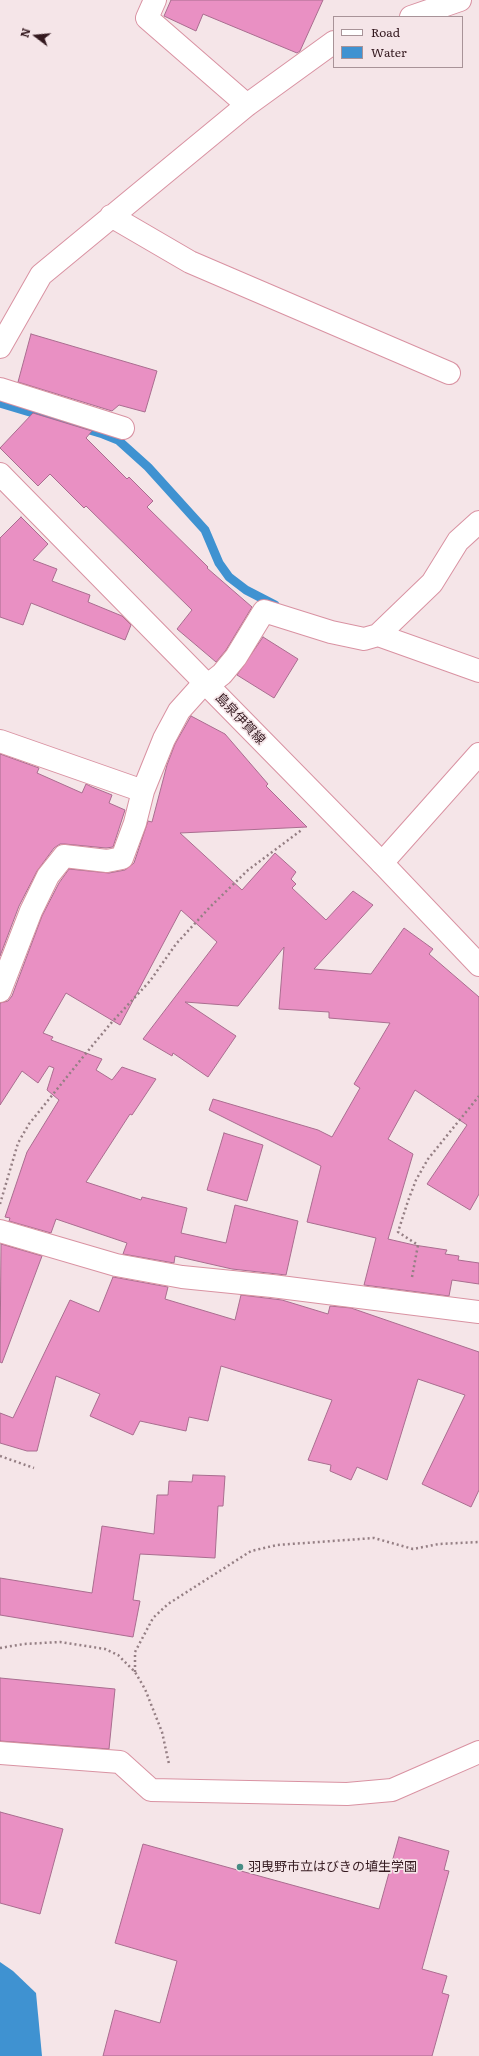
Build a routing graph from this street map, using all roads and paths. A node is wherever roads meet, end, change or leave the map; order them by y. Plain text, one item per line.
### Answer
1 (155, 0) edge
2 (460, 0) edge
3 (414, 16) edge
4 (333, 43) edge
5 (247, 105) junction
6 (111, 216) junction
7 (0, 347) edge
8 (449, 372) dead end
9 (0, 389) edge
10 (123, 428) dead end
11 (0, 474) edge
12 (479, 522) edge
13 (378, 635) junction
14 (479, 671) edge
15 (206, 684) junction
16 (0, 741) edge
17 (479, 754) edge
18 (143, 791) junction
19 (303, 829) dead end
20 (382, 863) junction
21 (479, 965) edge
22 (0, 991) edge
23 (479, 1096) edge
24 (0, 1204) edge
25 (0, 1231) edge
26 (409, 1304) junction
27 (479, 1312) edge
28 (0, 1456) edge
29 (34, 1468) dead end
30 (479, 1542) edge
31 (0, 1648) edge
32 (135, 1672) junction
33 (479, 1752) edge
34 (0, 1753) edge
35 (170, 1790) junction

1 - 5 street
2 - 3 street
4 - 5 street
5 - 6 street
6 - 7 street
6 - 8 street
9 - 10 street
11 - 15 street, 島泉伊賀線
12 - 13 street
13 - 14 street
13 - 15 street
15 - 18 street
15 - 20 street, 島泉伊賀線
16 - 18 street
17 - 20 street
18 - 22 street
19 - 24 path
20 - 21 street, 島泉伊賀線
23 - 26 path
25 - 26 street
26 - 27 street
28 - 29 path
30 - 32 path
31 - 32 path
32 - 35 path
33 - 35 street
34 - 35 street

